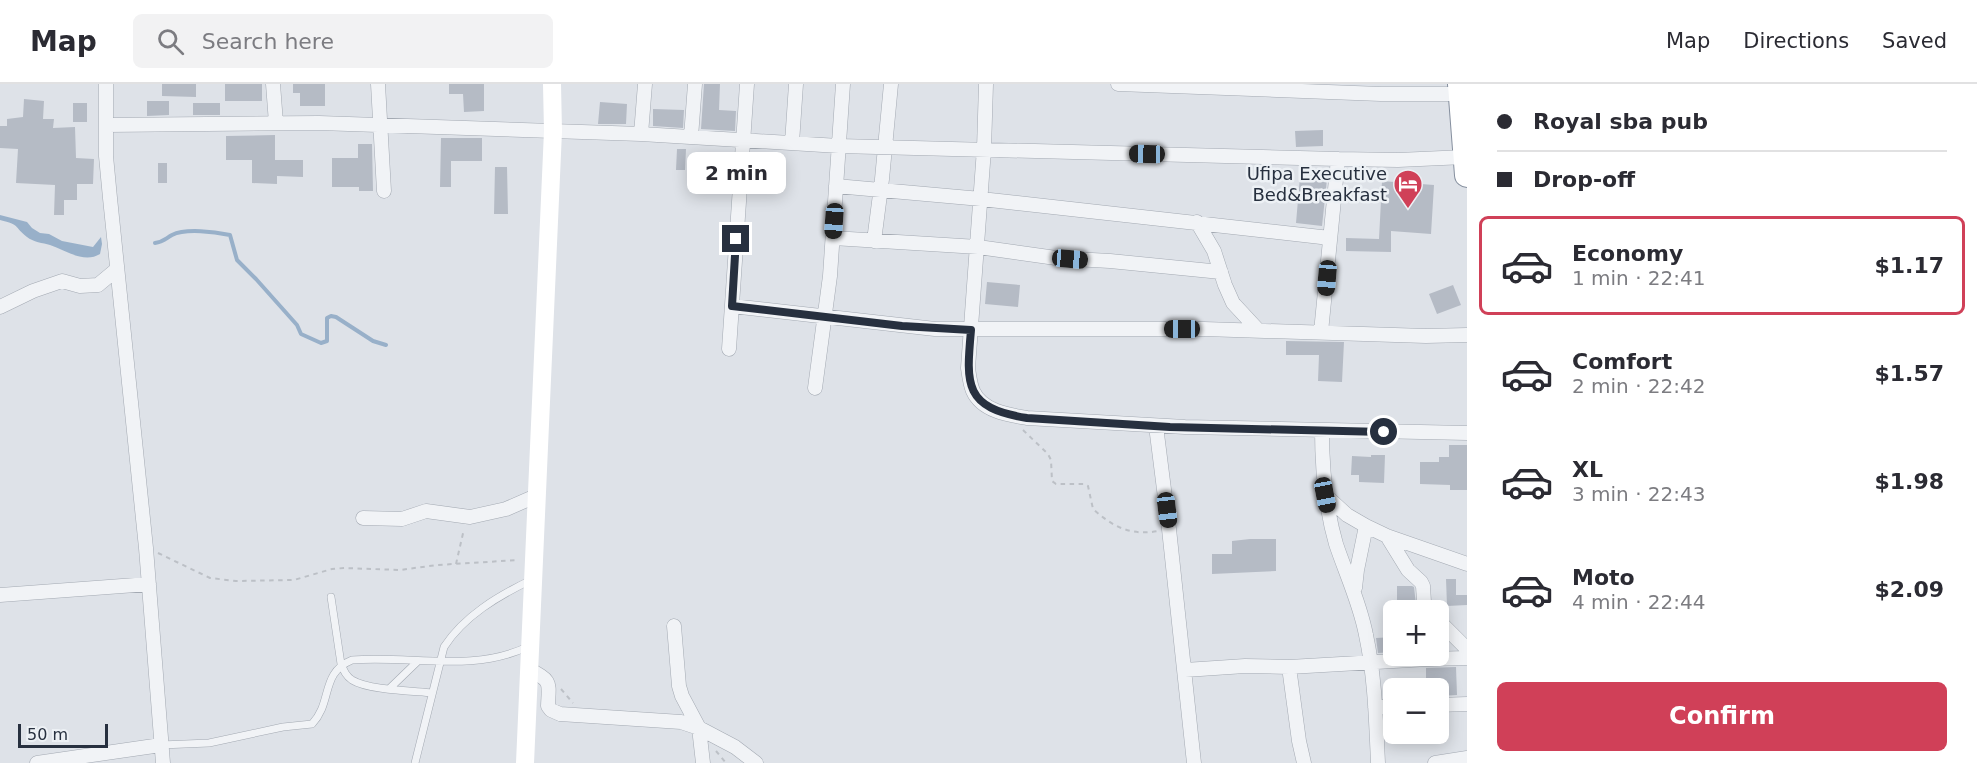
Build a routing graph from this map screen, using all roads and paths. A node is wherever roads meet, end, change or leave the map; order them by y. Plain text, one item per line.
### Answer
1 (106, 84) edge
2 (273, 84) edge
3 (378, 84) edge
4 (552, 84) edge
5 (645, 84) edge
6 (695, 84) edge
7 (747, 84) edge
8 (796, 84) edge
9 (843, 84) edge
10 (891, 84) edge
11 (986, 84) edge
12 (1118, 84) edge
13 (1460, 89) edge
14 (276, 123) junction
15 (107, 125) junction
16 (379, 125) junction
17 (553, 132) junction
18 (641, 134) junction
19 (691, 137) junction
20 (744, 140) junction
21 (792, 143) junction
22 (839, 146) junction
23 (885, 147) junction
24 (984, 149) junction
25 (1338, 159) junction
26 (1466, 163) edge
27 (837, 186) junction
28 (881, 190) junction
29 (384, 192) dead end
30 (981, 199) junction
31 (1197, 222) junction
32 (833, 238) junction
33 (1330, 238) junction
34 (874, 241) junction
35 (978, 248) junction
36 (116, 270) junction
37 (1221, 272) junction
38 (732, 306) junction
39 (0, 307) edge
40 (825, 316) junction
41 (971, 330) junction
42 (1258, 330) junction
43 (1321, 332) junction
44 (1467, 335) edge
45 (729, 349) dead end
46 (815, 388) dead end
47 (1006, 415) junction
48 (1156, 426) junction
49 (1322, 430) junction
50 (1467, 433) edge
51 (1325, 495) junction
52 (536, 496) junction
53 (465, 517) junction
54 (363, 518) dead end
55 (1366, 526) junction
56 (1169, 529) junction
57 (1387, 536) junction
58 (146, 548) junction
59 (456, 564) junction
60 (1467, 564) edge
61 (533, 570) junction
62 (149, 584) junction
63 (1355, 593) junction
64 (0, 595) edge
65 (331, 597) dead end
66 (1424, 600) edge
67 (674, 626) dead end
68 (1449, 631) edge
69 (530, 646) junction
70 (1467, 649) edge
71 (1467, 658) edge
72 (418, 661) junction
73 (440, 661) junction
74 (1370, 661) junction
75 (341, 664) junction
76 (1289, 667) junction
77 (529, 669) junction
78 (1185, 670) junction
79 (548, 682) junction
80 (390, 688) junction
81 (432, 693) junction
82 (1467, 704) edge
83 (1449, 705) edge
84 (1375, 707) junction
85 (1383, 707) edge
86 (579, 716) junction
87 (699, 728) junction
88 (161, 745) junction
89 (1467, 758) edge
90 (37, 763) edge
91 (163, 763) edge
92 (415, 763) edge
93 (525, 763) edge
94 (703, 763) edge
95 (756, 763) edge
96 (1194, 763) edge
97 (1304, 763) edge
98 (1378, 763) edge
99 (1435, 763) edge

1 - 15 street
2 - 14 street
3 - 16 street
4 - 17 street
5 - 18 street
6 - 19 street
7 - 20 street
8 - 21 street
9 - 22 street
10 - 23 street
11 - 24 street
12 - 13 street
13 - 26 highway
14 - 15 street
14 - 16 street
15 - 36 street
16 - 17 street
16 - 29 street
17 - 18 street
17 - 52 street
18 - 19 street
19 - 20 street
20 - 21 street
20 - 38 street
21 - 22 street
22 - 23 street
22 - 27 street
23 - 24 street
23 - 28 street
24 - 25 street
24 - 30 street
25 - 26 street
25 - 33 street
27 - 28 street
27 - 32 street
28 - 30 street
28 - 34 street
30 - 31 street
30 - 35 street
31 - 33 street
31 - 37 street
32 - 34 street
32 - 40 street
33 - 43 street
34 - 35 street
35 - 37 street
35 - 41 street
36 - 39 street
36 - 58 street
37 - 42 street
38 - 40 street
38 - 45 street
40 - 41 street
40 - 46 street
41 - 42 street
41 - 47 street
42 - 43 street
43 - 44 street
47 - 48 street
47 - 56 path
48 - 49 street
48 - 56 street
49 - 50 street
49 - 51 street
51 - 55 street
51 - 63 street
52 - 53 street
52 - 61 street
53 - 54 street
53 - 59 path
55 - 57 street
55 - 63 street
56 - 78 street
57 - 60 street
57 - 66 street
58 - 59 path
58 - 62 street
59 - 61 path
61 - 69 street
61 - 73 lane
62 - 64 street
62 - 88 street
63 - 74 street
65 - 75 lane
67 - 87 street
68 - 70 street
69 - 73 lane
69 - 77 street
71 - 74 street
72 - 73 lane
72 - 75 lane
72 - 80 lane
73 - 81 lane
74 - 76 street
74 - 84 street
75 - 80 lane
75 - 88 lane
76 - 78 street
76 - 97 street
77 - 79 street
77 - 93 street
78 - 96 street
79 - 86 path
79 - 86 street
80 - 81 lane
81 - 92 lane
82 - 83 street
84 - 85 street
84 - 98 street
86 - 87 street
87 - 94 street
87 - 95 street
88 - 90 street
88 - 91 street
89 - 99 street

